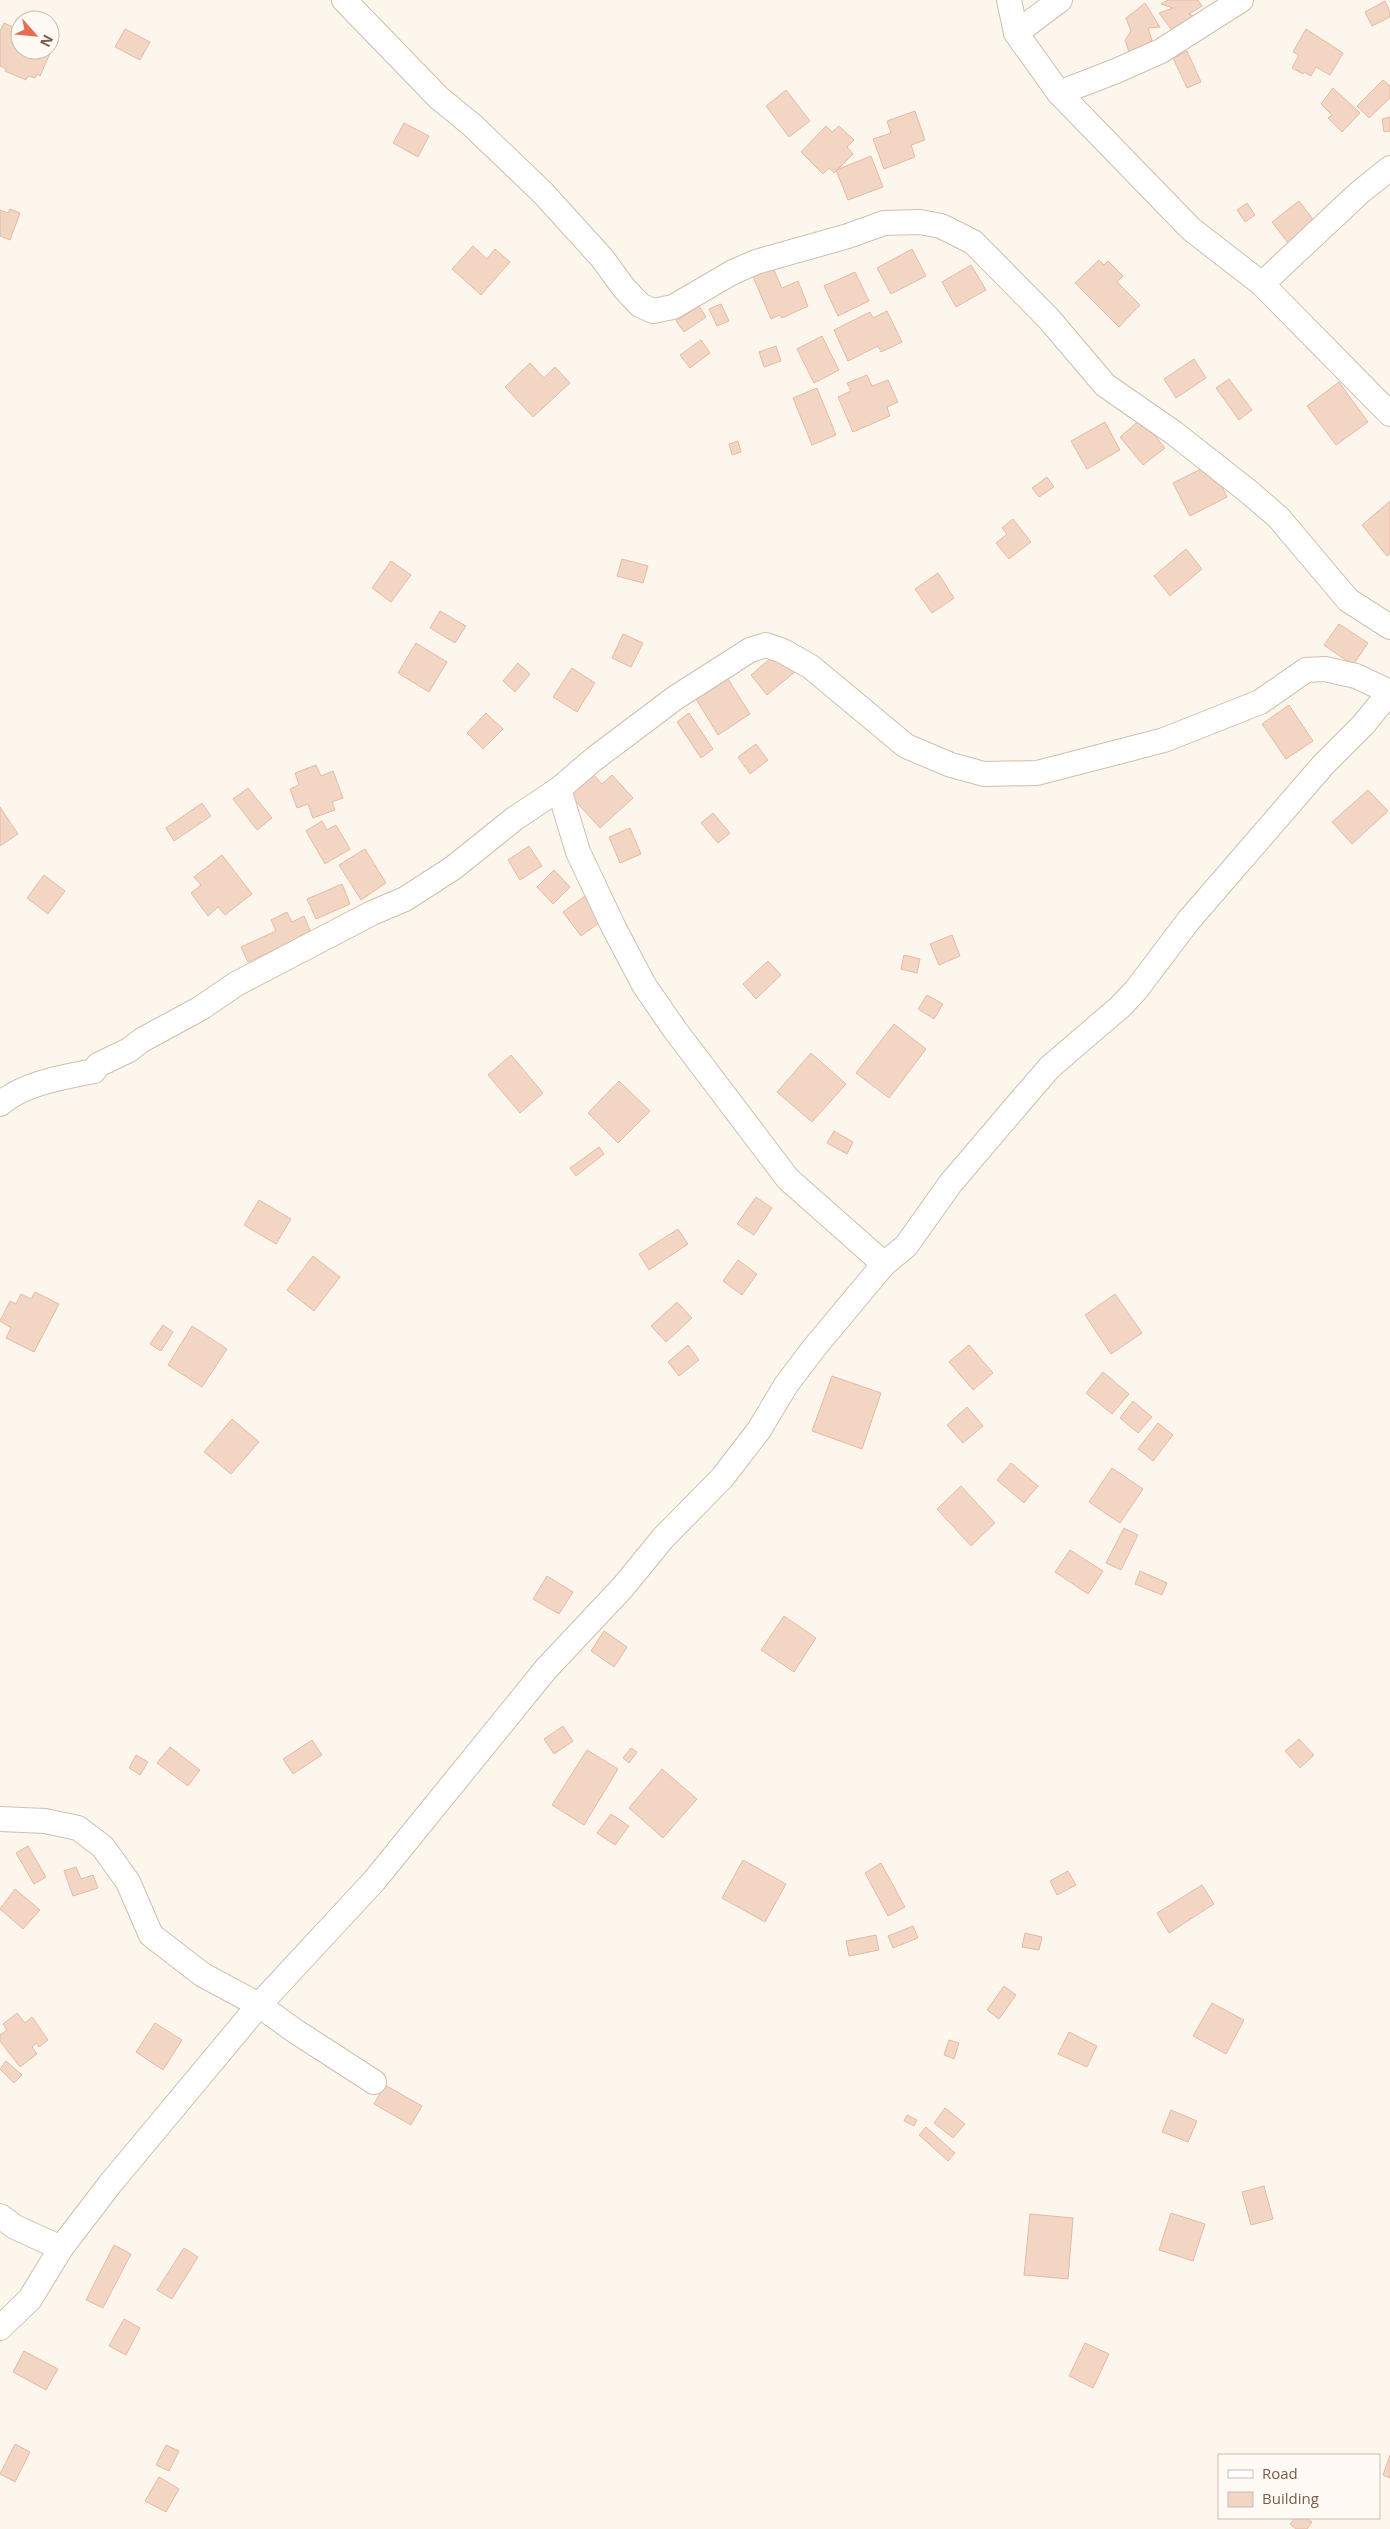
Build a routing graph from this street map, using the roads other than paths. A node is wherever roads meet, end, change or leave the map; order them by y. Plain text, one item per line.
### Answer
1 (344, 0) edge
2 (1009, 0) edge
3 (1060, 0) edge
4 (1241, 0) edge
5 (1016, 33) junction
6 (1059, 93) junction
7 (1390, 168) edge
8 (1262, 284) junction
9 (1390, 414) edge
10 (1390, 627) edge
11 (1390, 692) edge
12 (559, 789) junction
13 (0, 1104) edge
14 (884, 1264) junction
15 (0, 1819) edge
16 (259, 2005) junction
17 (374, 2082) dead end
18 (0, 2216) edge
19 (61, 2248) junction
20 (0, 2328) edge

1 - 10 street
2 - 5 street
3 - 5 street
4 - 6 street
5 - 6 street
6 - 8 street
7 - 8 street
8 - 9 street
11 - 12 street
11 - 14 street
12 - 13 street
12 - 14 street
14 - 16 street
15 - 16 street
16 - 17 street
16 - 19 street
18 - 19 street
19 - 20 street

